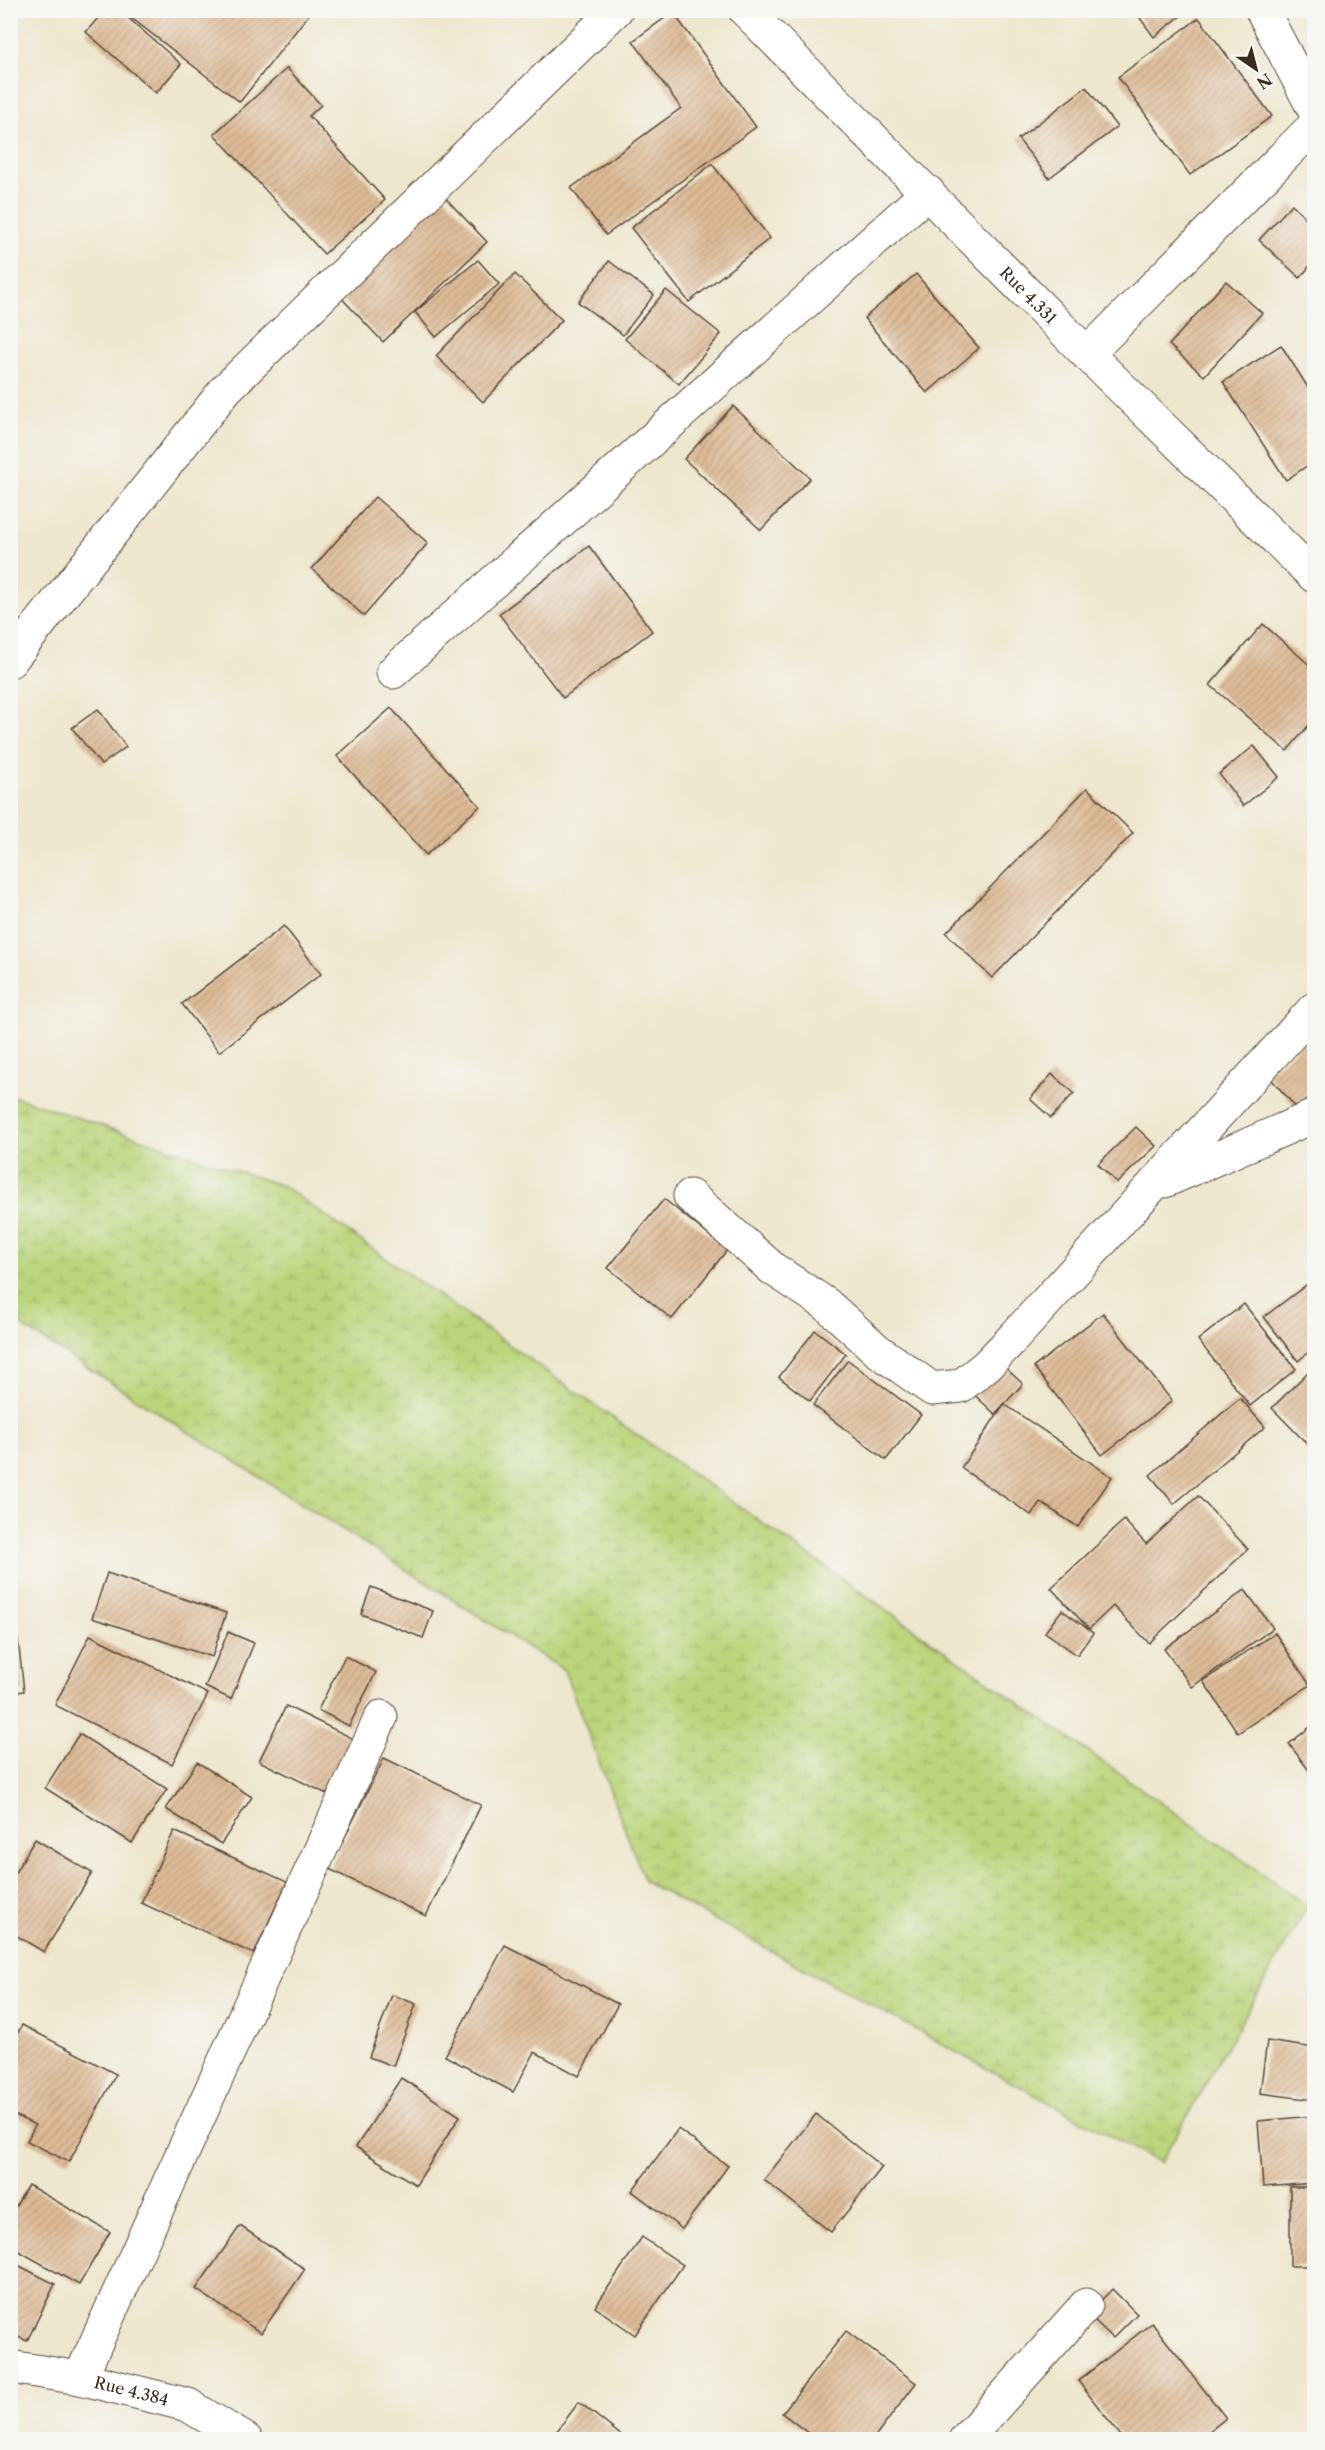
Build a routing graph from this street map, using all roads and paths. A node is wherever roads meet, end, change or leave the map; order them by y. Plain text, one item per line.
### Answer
1 (616, 10) edge
2 (746, 10) edge
3 (1262, 10) edge
4 (1314, 109) edge
5 (1314, 126) edge
6 (928, 192) junction
7 (1087, 354) junction
8 (1314, 576) edge
9 (10, 661) edge
10 (393, 672) dead end
11 (1314, 1009) edge
12 (1314, 1116) edge
13 (1153, 1186) junction
14 (690, 1196) dead end
15 (381, 1718) dead end
16 (1086, 2305) dead end
17 (10, 2367) edge
18 (80, 2378) junction
19 (246, 2439) edge
20 (965, 2439) edge

1 - 9 street
2 - 6 street, Rue 4.331
3 - 4 street
5 - 7 street
6 - 7 street, Rue 4.331
6 - 10 street
7 - 8 street, Rue 4.331
11 - 13 street
12 - 13 street
13 - 14 street
15 - 18 street
16 - 20 street
17 - 18 street, Rue 4.384
18 - 19 street, Rue 4.384

